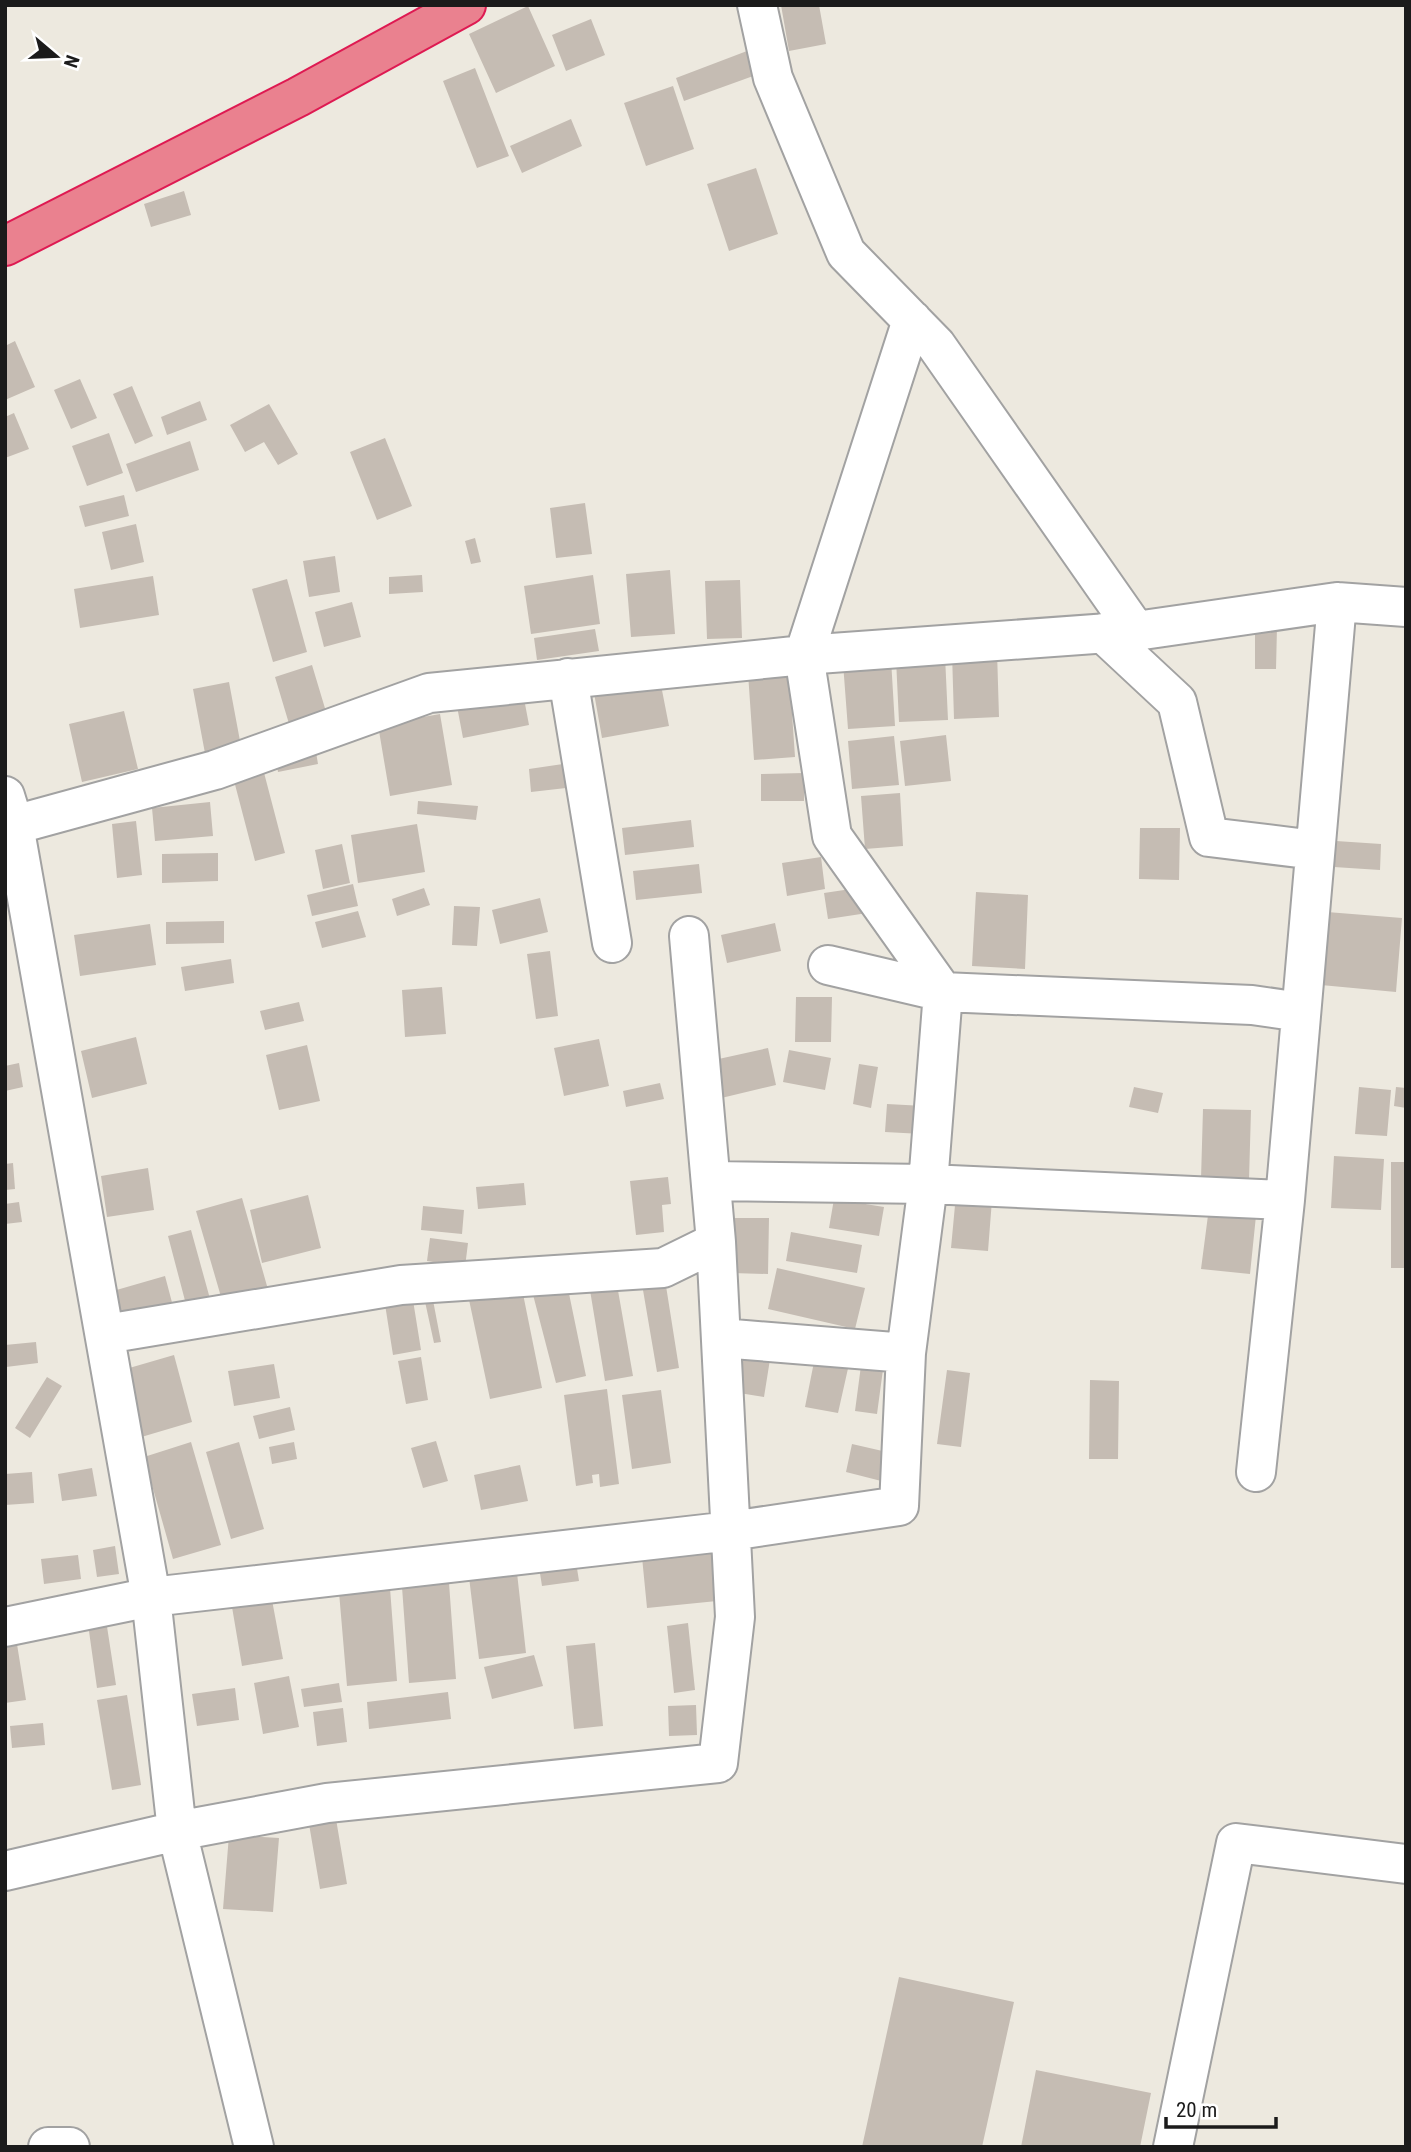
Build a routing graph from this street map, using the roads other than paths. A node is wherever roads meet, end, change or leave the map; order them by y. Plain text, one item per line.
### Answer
1 (466, 5) edge
2 (757, 5) edge
3 (5, 246) edge
4 (912, 320) junction
5 (1337, 602) junction
6 (1406, 607) edge
7 (1120, 632) junction
8 (804, 655) junction
9 (568, 678) junction
10 (8, 816) edge
11 (1315, 850) junction
12 (689, 936) dead end
13 (612, 943) dead end
14 (828, 965) dead end
15 (943, 992) junction
16 (1301, 1012) junction
17 (712, 1181) junction
18 (928, 1184) junction
19 (1285, 1200) junction
20 (716, 1242) junction
21 (106, 1334) junction
22 (721, 1338) junction
23 (906, 1353) junction
24 (1256, 1472) dead end
25 (731, 1531) junction
26 (151, 1597) junction
27 (5, 1627) edge
28 (177, 1831) junction
29 (1406, 1864) edge
30 (5, 1871) edge
31 (48, 2147) edge
32 (70, 2147) edge
33 (254, 2147) edge
34 (1173, 2147) edge

1 - 3 highway
2 - 4 street
4 - 7 street
4 - 8 street
5 - 6 street
5 - 7 street
5 - 11 street
7 - 8 street
7 - 11 street
8 - 9 street
8 - 15 street
9 - 10 street
9 - 13 street
10 - 21 street
11 - 16 street
12 - 17 street
14 - 15 street
15 - 16 street
15 - 18 street
16 - 19 street
17 - 18 street
17 - 20 street
18 - 19 street
18 - 23 street
19 - 24 street
20 - 21 street
20 - 22 street
21 - 26 street
22 - 23 street
22 - 25 street
23 - 25 street
25 - 26 street
25 - 28 street
26 - 27 street
26 - 28 street
28 - 30 street
28 - 33 street
29 - 34 street
31 - 32 street

